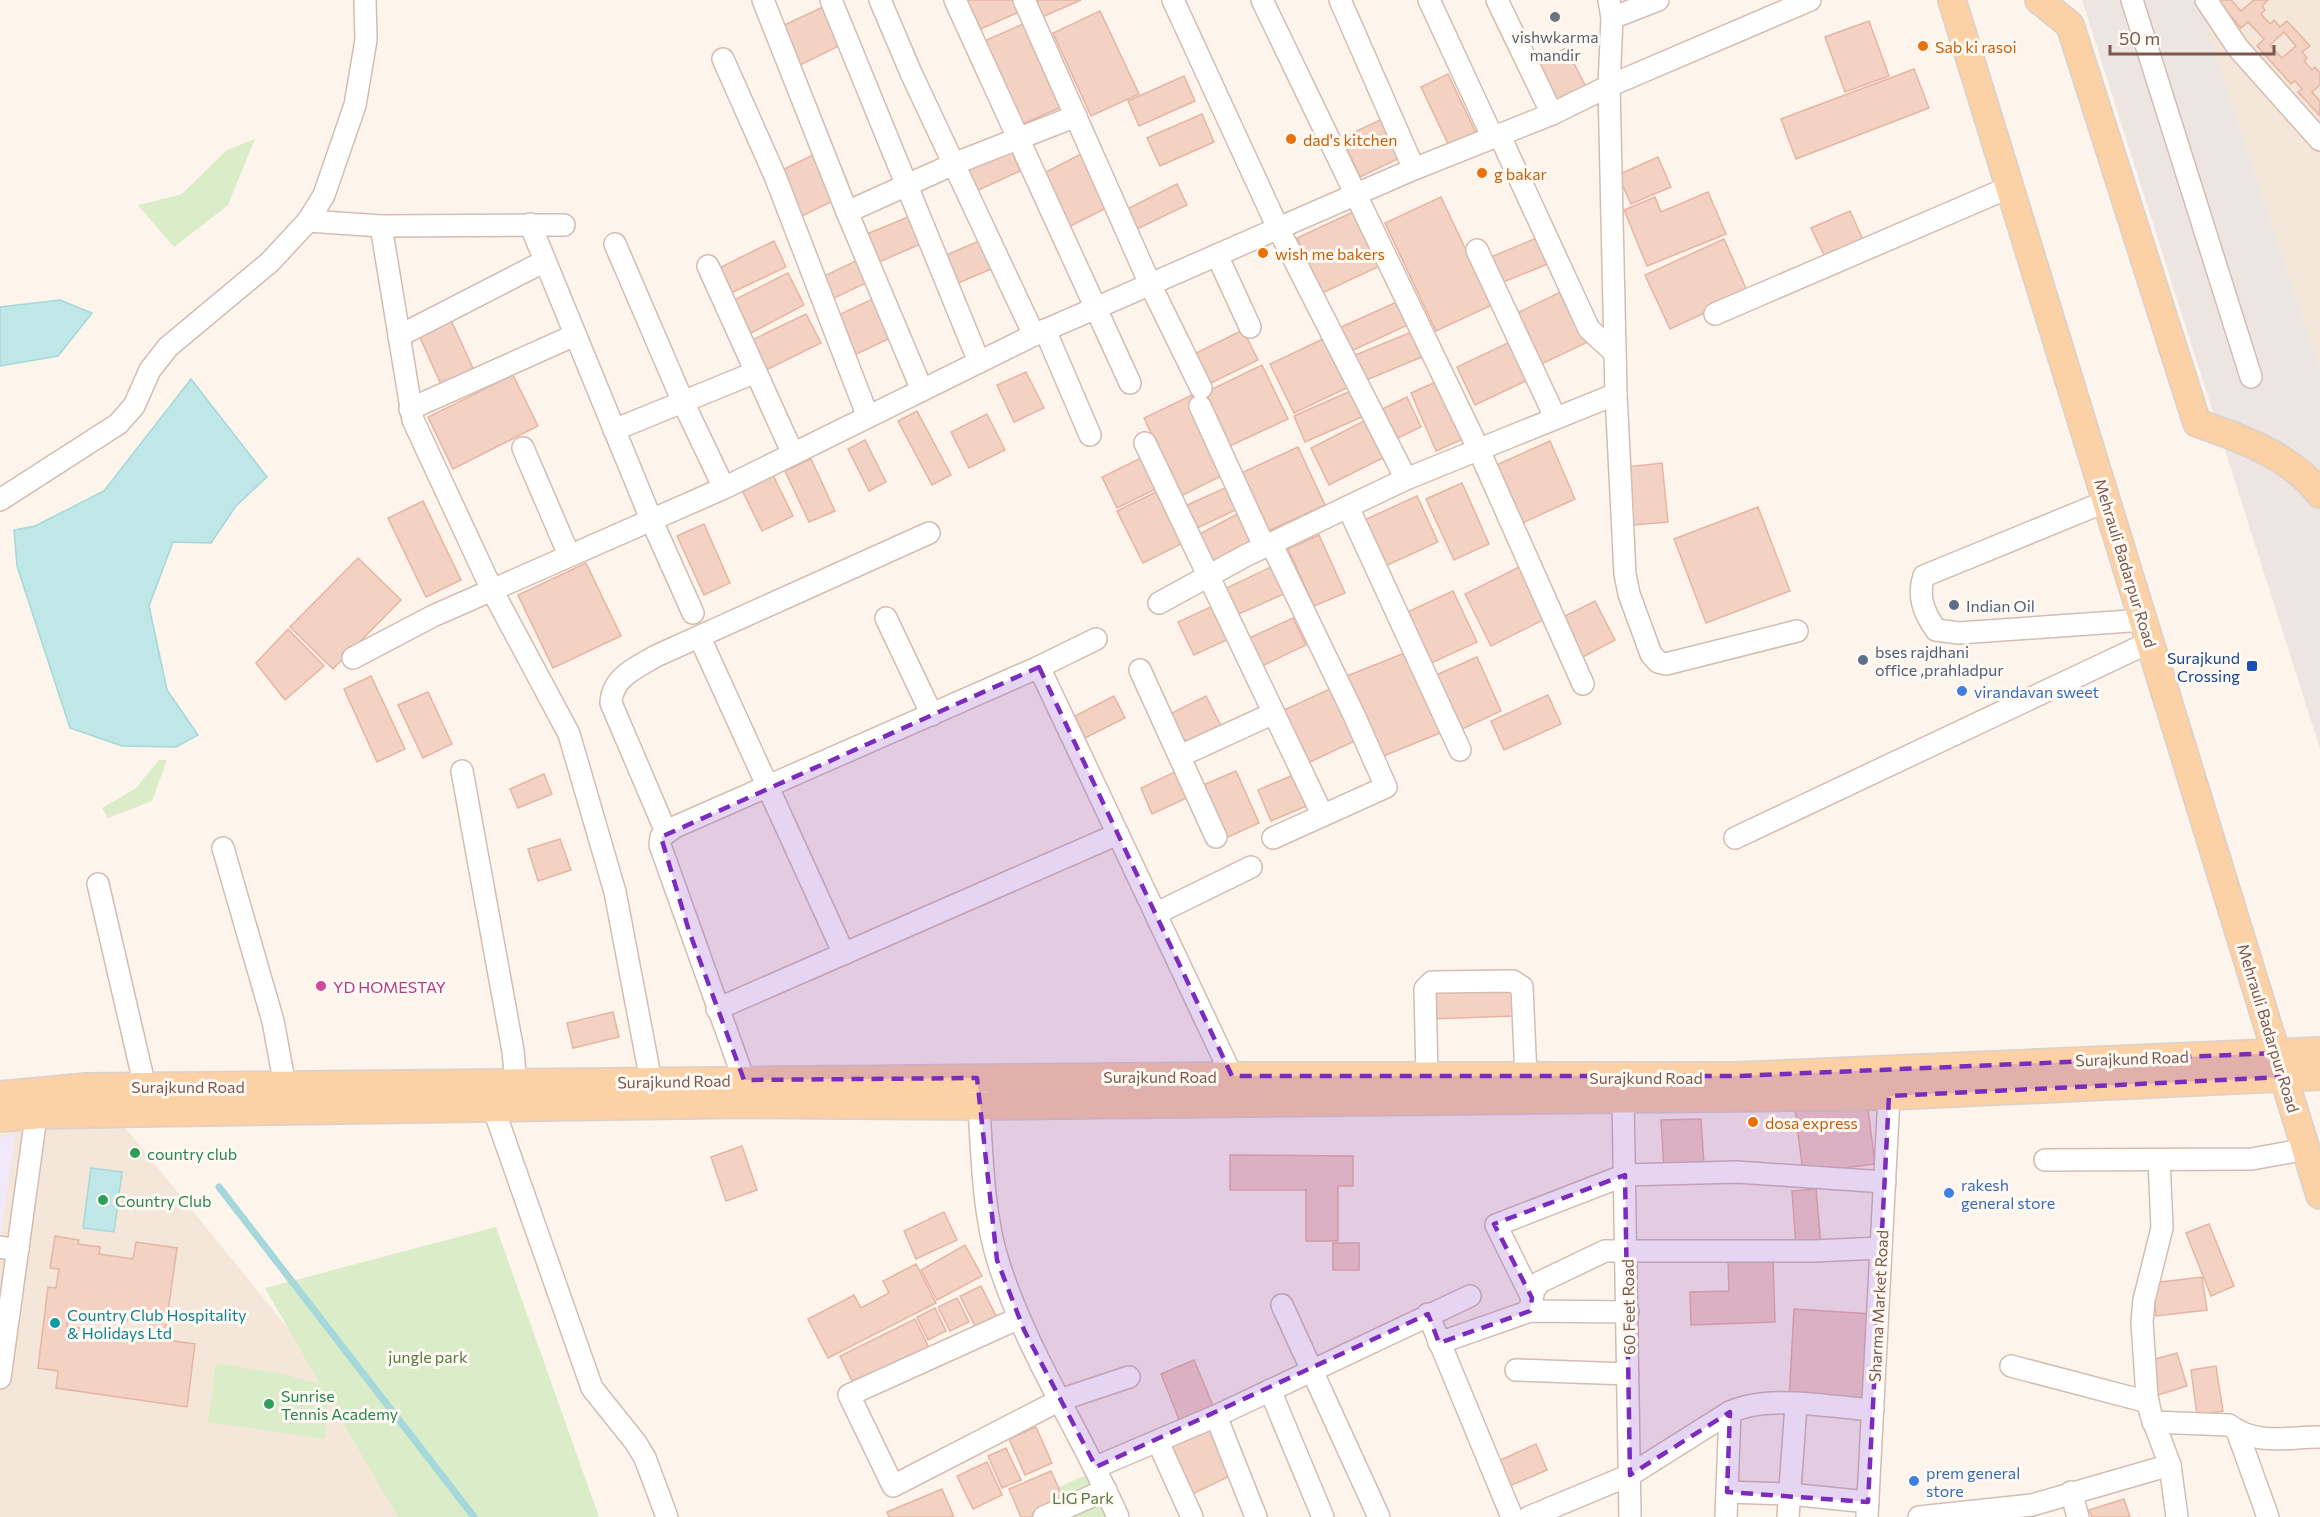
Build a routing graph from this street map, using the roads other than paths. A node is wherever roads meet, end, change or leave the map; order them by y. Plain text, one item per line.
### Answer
1 (365, 0) edge
2 (764, 0) edge
3 (831, 0) edge
4 (880, 0) edge
5 (955, 0) edge
6 (1024, 0) edge
7 (1173, 0) edge
8 (1262, 0) edge
9 (1340, 0) edge
10 (1429, 0) edge
11 (1497, 0) edge
12 (1658, 0) edge
13 (1810, 0) edge
14 (1952, 0) edge
15 (2038, 0) edge
16 (2132, 0) edge
17 (2206, 0) edge
18 (1610, 9) edge
19 (723, 59) dead end
20 (1609, 86) junction
21 (1552, 114) junction
22 (1076, 116) junction
23 (1496, 135) junction
24 (1018, 138) junction
25 (2320, 140) edge
26 (956, 163) junction
27 (1414, 169) junction
28 (906, 185) junction
29 (2010, 187) junction
30 (1357, 195) junction
31 (847, 212) junction
32 (308, 220) junction
33 (530, 224) junction
34 (564, 225) dead end
35 (381, 226) junction
36 (1278, 228) junction
37 (615, 244) dead end
38 (1477, 250) dead end
39 (1217, 255) junction
40 (545, 261) junction
41 (708, 266) dead end
42 (1150, 284) junction
43 (1096, 308) junction
44 (1715, 314) dead end
45 (1250, 327) dead end
46 (1040, 333) junction
47 (575, 335) junction
48 (399, 336) junction
49 (1615, 353) junction
50 (978, 362) junction
51 (756, 372) junction
52 (2251, 377) dead end
53 (1130, 383) dead end
54 (922, 390) junction
55 (1616, 394) junction
56 (683, 402) junction
57 (410, 409) junction
58 (868, 417) junction
59 (1555, 417) junction
60 (614, 430) junction
61 (1090, 435) dead end
62 (1145, 443) dead end
63 (523, 448) dead end
64 (1478, 448) junction
65 (793, 454) junction
66 (1406, 479) junction
67 (724, 488) junction
68 (2320, 494) edge
69 (0, 500) edge
70 (2107, 501) junction
71 (1348, 507) junction
72 (651, 519) junction
73 (929, 533) dead end
74 (1268, 545) junction
75 (569, 555) junction
76 (1209, 576) junction
77 (492, 590) junction
78 (1159, 603) dead end
79 (693, 613) dead end
80 (886, 618) dead end
81 (1797, 631) dead end
82 (2147, 631) junction
83 (700, 638) junction
84 (1096, 639) dead end
85 (353, 658) dead end
86 (1039, 667) junction
87 (1140, 670) dead end
88 (1583, 684) dead end
89 (1274, 713) junction
90 (932, 715) junction
91 (1460, 750) dead end
92 (1180, 756) junction
93 (462, 771) dead end
94 (767, 787) junction
95 (1322, 814) junction
96 (666, 832) junction
97 (1118, 834) junction
98 (1216, 837) dead end
99 (1273, 838) dead end
100 (1735, 838) dead end
101 (223, 848) dead end
102 (1251, 867) dead end
103 (98, 884) dead end
104 (1157, 913) junction
105 (844, 954) junction
106 (717, 1009) junction
107 (2320, 1051) edge
108 (2281, 1065) junction
109 (1232, 1076) junction
110 (2320, 1076) edge
111 (1427, 1077) junction
112 (1526, 1077) junction
113 (977, 1078) junction
114 (744, 1080) junction
115 (651, 1081) junction
116 (516, 1083) junction
117 (285, 1086) junction
118 (145, 1087) junction
119 (0, 1095) edge
120 (1889, 1096) junction
121 (1623, 1097) junction
122 (38, 1102) junction
123 (979, 1106) junction
124 (493, 1107) junction
125 (0, 1118) edge
126 (2306, 1149) junction
127 (2045, 1160) dead end
128 (2159, 1160) junction
129 (1625, 1175) junction
130 (1885, 1182) junction
131 (2320, 1195) edge
132 (9, 1248) edge
133 (1881, 1248) junction
134 (1627, 1251) junction
135 (1470, 1296) dead end
136 (1282, 1305) dead end
137 (1531, 1305) junction
138 (1628, 1312) junction
139 (1428, 1314) junction
140 (1019, 1318) junction
141 (1439, 1343) junction
142 (2011, 1366) dead end
143 (1311, 1370) junction
144 (1516, 1370) dead end
145 (1628, 1374) junction
146 (1129, 1377) dead end
147 (0, 1378) edge
148 (1270, 1390) junction
149 (1060, 1400) junction
150 (1796, 1405) junction
151 (1873, 1410) junction
152 (1730, 1412) junction
153 (2150, 1412) junction
154 (1216, 1416) junction
155 (2237, 1431) junction
156 (2320, 1437) edge
157 (1158, 1442) junction
158 (2170, 1465) junction
159 (1096, 1467) junction
160 (1630, 1475) junction
161 (1106, 1490) junction
162 (1727, 1492) junction
163 (2071, 1492) junction
164 (1789, 1494) junction
165 (1868, 1509) edge
166 (1957, 1515) edge
167 (1535, 1516) edge
168 (667, 1517) edge
169 (1044, 1517) edge
170 (1118, 1517) edge
171 (1192, 1517) edge
172 (1256, 1517) edge
173 (1323, 1517) edge
174 (1379, 1517) edge
175 (1512, 1517) edge
176 (1630, 1517) edge
177 (1726, 1517) edge
178 (1788, 1517) edge
179 (1919, 1517) edge
180 (2078, 1517) edge
181 (2177, 1517) edge
182 (2268, 1517) edge

1 - 32 street
2 - 31 street
3 - 28 street
4 - 26 street
5 - 24 street
6 - 22 street
7 - 36 street
8 - 30 street
9 - 27 street
10 - 23 street
11 - 21 street
12 - 18 street
13 - 20 street
14 - 29 main road, Mehrauli Badarpur Road
15 - 68 main road
16 - 52 street
17 - 25 street
18 - 20 street
19 - 58 street
20 - 21 street
20 - 49 street
21 - 23 street
22 - 24 street
22 - 42 street
23 - 27 street
23 - 49 street
24 - 26 street
24 - 43 street
26 - 28 street
26 - 46 street
27 - 30 street
28 - 31 street
28 - 50 street
29 - 44 street
29 - 70 main road, Mehrauli Badarpur Road
30 - 36 street
30 - 64 street
31 - 54 street
32 - 35 street
32 - 69 street
33 - 34 street
33 - 35 street
33 - 40 street
35 - 48 street
36 - 39 street
36 - 66 street
37 - 56 street
38 - 59 street
39 - 42 street
39 - 45 street
40 - 47 street
40 - 48 street
41 - 51 street
42 - 43 street
42 - 74 street
43 - 46 street
43 - 53 street
46 - 50 street
46 - 61 street
47 - 57 street
47 - 60 street
48 - 57 street
49 - 55 street
50 - 54 street
51 - 56 street
51 - 65 street
54 - 58 street
55 - 59 street
55 - 81 street
56 - 60 street
56 - 67 street
57 - 77 street
58 - 65 street
59 - 64 street
60 - 72 street
62 - 76 street
63 - 75 street
64 - 66 street
64 - 88 street
65 - 67 street
66 - 71 street
67 - 72 street
70 - 82 main road, Mehrauli Badarpur Road
70 - 82 street
71 - 74 street
71 - 91 street
72 - 75 street
72 - 79 street
73 - 83 street
74 - 76 street
74 - 95 street
75 - 77 street
76 - 78 street
76 - 89 street
77 - 85 street
77 - 115 street
80 - 90 street
82 - 100 street
82 - 108 main road, Mehrauli Badarpur Road
83 - 94 street
83 - 96 street
84 - 86 street
86 - 90 street
86 - 97 street
87 - 92 street
89 - 92 street
89 - 95 street
90 - 94 street
92 - 98 street
93 - 116 street
94 - 96 street
94 - 105 street
95 - 99 street
96 - 106 street
97 - 104 street
97 - 105 street
101 - 117 street
102 - 104 street
103 - 118 street
104 - 109 street
105 - 106 street
106 - 114 street
107 - 108 main road, Surajkund Road
108 - 110 main road, Surajkund Road
108 - 112 main road, Surajkund Road
108 - 120 main road, Surajkund Road
108 - 126 main road, Mehrauli Badarpur Road
109 - 111 main road, Surajkund Road
109 - 113 main road, Surajkund Road
111 - 112 main road, Surajkund Road
111 - 112 street
113 - 114 main road, Surajkund Road
113 - 123 street
114 - 115 main road, Surajkund Road
115 - 116 main road, Surajkund Road
116 - 117 main road, Surajkund Road
117 - 118 main road, Surajkund Road
118 - 122 main road, Surajkund Road
119 - 122 main road, Surajkund Road
120 - 121 main road, Surajkund Road
120 - 130 street, Sharma Market Road
121 - 123 main road, Surajkund Road
121 - 129 street, 60 Feet Road
122 - 124 main road, Surajkund Road
122 - 125 main road, Surajkund Road
122 - 132 street
123 - 124 main road, Surajkund Road
123 - 140 street
124 - 168 street
126 - 128 street
126 - 131 main road, Mehrauli Badarpur Road
127 - 128 street
128 - 153 street
129 - 130 street
129 - 134 street, 60 Feet Road
129 - 137 street
130 - 133 street, Sharma Market Road
132 - 147 street
133 - 134 street
133 - 151 street, Sharma Market Road
134 - 137 street
134 - 138 street, 60 Feet Road
135 - 139 street
136 - 143 street
137 - 138 street
137 - 141 street
138 - 145 street, 60 Feet Road
139 - 141 street
139 - 143 street
140 - 149 street
140 - 149 street
141 - 175 street
142 - 153 street
143 - 148 street
143 - 174 street
144 - 145 street
145 - 160 street, 60 Feet Road
146 - 149 street
148 - 154 street
148 - 173 street
149 - 159 street
150 - 151 street
150 - 152 street
150 - 164 street
151 - 165 street, Sharma Market Road
152 - 160 street
152 - 162 street
153 - 155 street
153 - 158 street
154 - 157 street
154 - 172 street
155 - 156 street
155 - 182 street
157 - 159 street
157 - 171 street
158 - 163 street
158 - 181 street
159 - 161 street
160 - 167 street
160 - 176 street, 60 Feet Road
161 - 169 street
161 - 170 street
162 - 164 street
162 - 177 street
163 - 166 street
163 - 180 street
164 - 165 street
164 - 178 street
166 - 179 street

